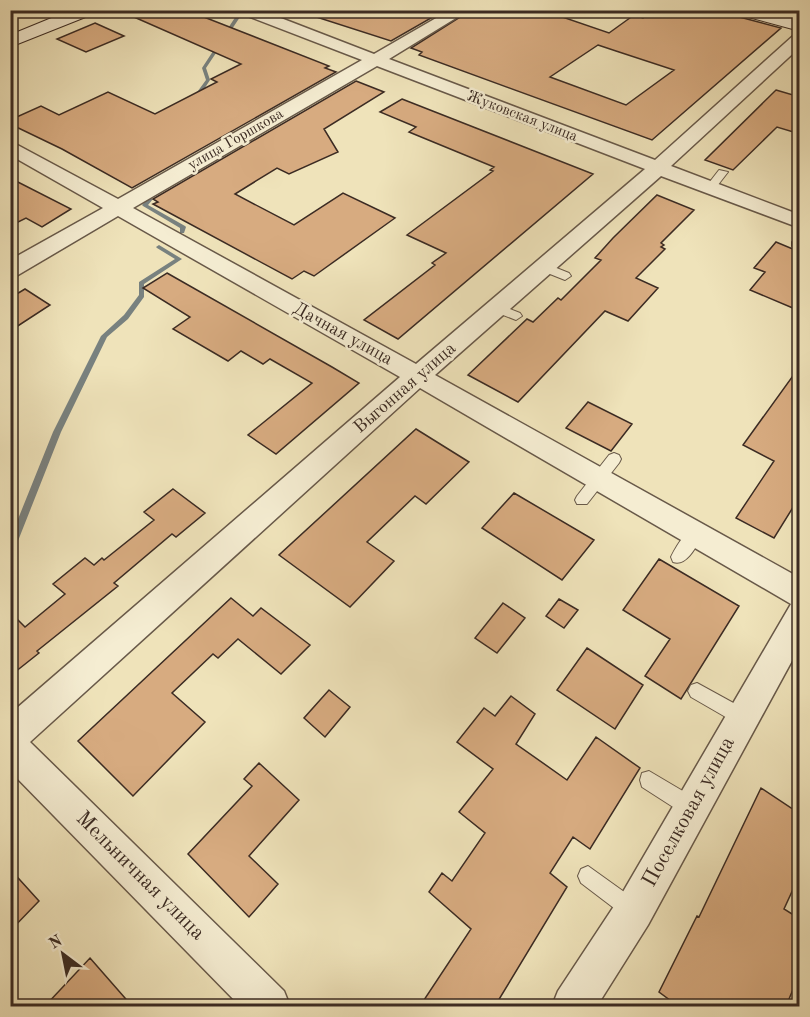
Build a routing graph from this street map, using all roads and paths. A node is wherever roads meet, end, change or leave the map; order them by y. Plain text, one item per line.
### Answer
1 (87, 10) edge
2 (245, 10) edge
3 (462, 10) edge
4 (743, 10) edge
5 (800, 26) edge
6 (800, 38) edge
7 (10, 42) edge
8 (374, 60) junction
9 (10, 147) edge
10 (658, 168) junction
11 (723, 172) dead end
12 (710, 188) junction
13 (116, 209) junction
14 (800, 222) edge
15 (10, 270) edge
16 (418, 376) junction
17 (614, 459) dead end
18 (599, 480) junction
19 (582, 500) dead end
20 (695, 534) junction
21 (679, 557) dead end
22 (800, 594) edge
23 (800, 615) edge
24 (697, 691) dead end
25 (742, 717) junction
26 (10, 737) edge
27 (10, 746) edge
28 (649, 780) dead end
29 (691, 807) junction
30 (588, 876) dead end
31 (634, 910) junction
32 (269, 1006) edge
33 (573, 1006) edge

1 - 7 street
2 - 8 street, Жуковская улица
3 - 8 street, улица Горшкова
4 - 5 street
6 - 10 street, Выгонная улица
8 - 10 street, Жуковская улица
8 - 13 street, улица Горшкова
9 - 13 street, Дачная улица
10 - 12 street, Жуковская улица
10 - 16 street, Выгонная улица
11 - 12 lane
12 - 14 street, Жуковская улица
13 - 15 street, улица Горшкова
13 - 16 street, Дачная улица
16 - 18 street, Дачная улица
16 - 26 street, Выгонная улица
17 - 18 lane
18 - 19 lane
18 - 20 street, Дачная улица
20 - 21 lane
20 - 22 street, Дачная улица
23 - 25 street, Поселковая улица
24 - 25 lane
25 - 29 street, Поселковая улица
27 - 32 street, Мельничная улица
28 - 29 lane
29 - 31 street, Поселковая улица
30 - 31 lane
31 - 33 street, Поселковая улица

